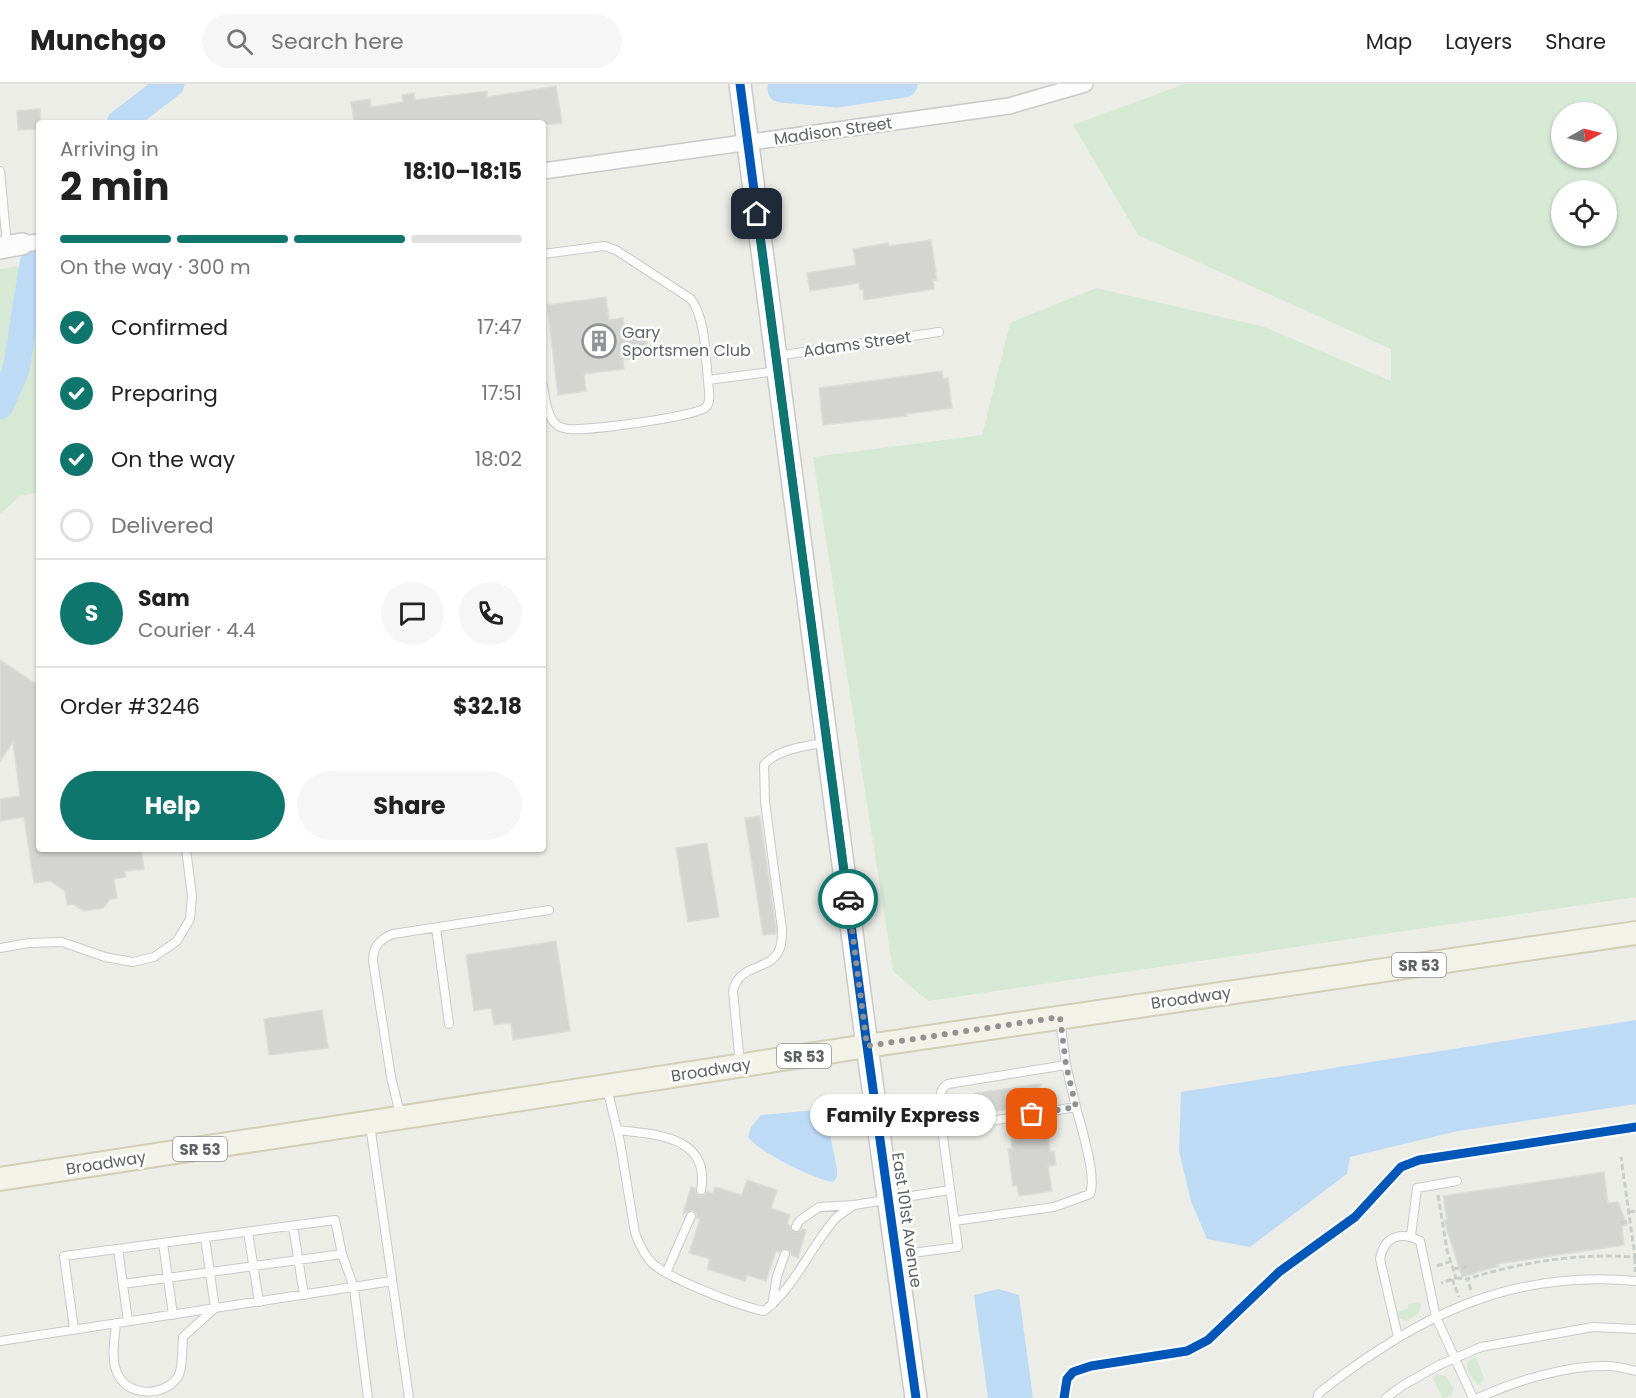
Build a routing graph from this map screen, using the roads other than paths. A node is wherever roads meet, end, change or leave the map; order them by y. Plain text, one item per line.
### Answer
1 (740, 84) edge
2 (1085, 84) edge
3 (747, 143) junction
4 (0, 171) edge
5 (546, 171) edge
6 (17, 245) edge
7 (546, 254) edge
8 (939, 332) dead end
9 (776, 364) junction
10 (708, 380) junction
11 (546, 403) edge
12 (826, 741) junction
13 (186, 852) edge
14 (549, 910) dead end
15 (436, 928) junction
16 (1636, 933) edge
17 (0, 948) edge
18 (1060, 1017) junction
19 (449, 1024) dead end
20 (867, 1046) junction
21 (1066, 1065) junction
22 (740, 1066) junction
23 (607, 1087) junction
24 (1076, 1107) junction
25 (400, 1119) junction
26 (370, 1124) junction
27 (942, 1129) junction
28 (617, 1130) junction
29 (0, 1179) edge
30 (1457, 1181) dead end
31 (701, 1190) dead end
32 (950, 1190) junction
33 (889, 1200) junction
34 (854, 1205) junction
35 (691, 1216) dead end
36 (954, 1221) junction
37 (293, 1226) junction
38 (796, 1227) dead end
39 (248, 1232) junction
40 (1411, 1236) junction
41 (205, 1238) junction
42 (162, 1243) junction
43 (118, 1249) junction
44 (342, 1254) junction
45 (785, 1254) dead end
46 (896, 1255) junction
47 (298, 1260) junction
48 (254, 1266) junction
49 (210, 1272) junction
50 (666, 1273) junction
51 (169, 1277) junction
52 (392, 1281) junction
53 (1636, 1281) edge
54 (123, 1284) junction
55 (354, 1288) junction
56 (304, 1295) junction
57 (259, 1302) junction
58 (772, 1305) junction
59 (215, 1308) junction
60 (173, 1314) junction
61 (1436, 1317) junction
62 (128, 1321) junction
63 (116, 1323) junction
64 (74, 1329) junction
65 (1636, 1329) edge
66 (1398, 1336) junction
67 (0, 1341) edge
68 (1455, 1358) junction
69 (1636, 1371) edge
70 (368, 1398) edge
71 (409, 1398) edge
72 (916, 1398) edge
73 (1317, 1398) edge
74 (1386, 1398) edge
75 (1473, 1398) edge
76 (1478, 1398) edge

1 - 3 street, East 101st Avenue
2 - 3 street, Madison Street
3 - 5 street, Madison Street
3 - 9 street, East 101st Avenue
4 - 6 lane
7 - 10 lane
8 - 9 lane, Adams Street
9 - 10 lane, Adams Street
9 - 12 street, East 101st Avenue
10 - 11 lane
12 - 20 street, East 101st Avenue
12 - 22 lane
13 - 17 lane
14 - 15 lane
15 - 19 lane
15 - 25 lane
16 - 18 main road, Broadway / SR 53
18 - 20 main road, Broadway / SR 53
18 - 21 lane
20 - 22 main road, Broadway / SR 53
20 - 33 street, East 101st Avenue
21 - 24 lane
21 - 27 lane
22 - 23 main road, Broadway / SR 53
23 - 25 main road, Broadway / SR 53
23 - 28 lane
24 - 27 lane
24 - 36 lane
25 - 26 main road, Broadway / SR 53
26 - 29 main road, Broadway / SR 53
26 - 52 lane
27 - 32 lane
28 - 31 lane
28 - 50 lane
30 - 40 lane
32 - 33 lane
32 - 36 lane
33 - 34 lane
33 - 46 street, East 101st Avenue
34 - 38 lane
34 - 58 lane
35 - 50 lane
36 - 46 lane
37 - 39 lane
37 - 44 lane
37 - 47 lane
39 - 41 lane
39 - 48 lane
40 - 61 lane
40 - 66 lane
41 - 42 lane
41 - 49 lane
42 - 43 lane
42 - 51 lane
43 - 54 lane
43 - 64 lane
44 - 47 lane
44 - 55 lane
45 - 58 lane
46 - 72 street, East 101st Avenue
47 - 48 lane
47 - 56 lane
48 - 49 lane
48 - 57 lane
49 - 51 lane
49 - 59 lane
50 - 58 lane
51 - 54 lane
51 - 60 lane
52 - 55 lane
52 - 71 lane
53 - 61 lane
54 - 62 lane
55 - 56 lane
55 - 70 lane
56 - 57 lane
57 - 59 lane
59 - 60 lane
59 - 63 lane
60 - 62 lane
61 - 66 lane
61 - 68 lane
62 - 63 lane
63 - 64 lane
64 - 67 lane
65 - 68 lane
66 - 73 lane
68 - 74 lane
68 - 75 lane
69 - 76 lane

